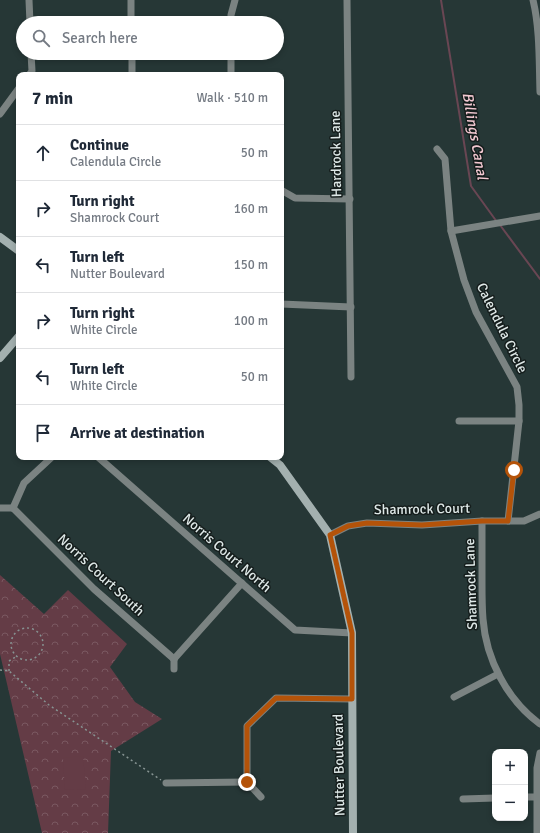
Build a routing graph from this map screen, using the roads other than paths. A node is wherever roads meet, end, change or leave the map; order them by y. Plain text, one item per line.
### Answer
1 (29, 0) edge
2 (131, 0) edge
3 (235, 0) edge
4 (347, 0) edge
5 (532, 0) edge
6 (30, 16) edge
7 (132, 16) edge
8 (230, 16) edge
9 (31, 60) edge
10 (132, 60) edge
11 (231, 60) edge
12 (31, 72) edge
13 (132, 72) edge
14 (231, 72) edge
15 (16, 92) edge
16 (540, 92) edge
17 (0, 114) edge
18 (437, 149) dead end
19 (284, 192) edge
20 (350, 199) junction
21 (540, 216) edge
22 (452, 231) junction
23 (0, 237) edge
24 (16, 249) edge
25 (284, 304) edge
26 (351, 307) junction
27 (16, 339) edge
28 (0, 358) edge
29 (351, 377) dead end
30 (519, 420) junction
31 (459, 421) dead end
32 (49, 460) edge
33 (101, 460) edge
34 (274, 460) edge
35 (0, 508) edge
36 (14, 508) junction
37 (540, 514) edge
38 (482, 521) junction
39 (508, 521) junction
40 (330, 535) junction
41 (242, 583) junction
42 (352, 633) junction
43 (174, 659) junction
44 (174, 669) dead end
45 (498, 674) junction
46 (454, 697) dead end
47 (352, 699) junction
48 (540, 724) edge
49 (540, 753) edge
50 (247, 782) junction
51 (166, 783) road end
52 (261, 797) dead end
53 (528, 797) edge
54 (537, 797) junction
55 (492, 798) edge
56 (463, 799) dead end
57 (353, 833) edge
58 (537, 833) edge

1 - 6 street
2 - 7 street
3 - 8 street
4 - 20 street, Hardrock Lane
5 - 16 street
9 - 12 street
10 - 13 street
11 - 14 street
15 - 17 street
18 - 22 street, Calendula Circle
19 - 20 street
20 - 26 street, Hardrock Lane
21 - 22 street
22 - 30 street, Calendula Circle
23 - 24 street
25 - 26 street
26 - 29 street, Hardrock Lane
27 - 28 street
30 - 31 street
30 - 39 street, Calendula Circle
32 - 36 street
33 - 41 street, Norris Court North
34 - 40 street, Nutter Boulevard
35 - 36 street
36 - 43 street, Norris Court South
37 - 39 street, Shamrock Court
38 - 39 street, Shamrock Court
38 - 40 street, Shamrock Court
38 - 45 street, Shamrock Lane
40 - 42 street, Nutter Boulevard
41 - 42 street, Norris Court North
41 - 43 street
42 - 47 street, Nutter Boulevard
43 - 44 street
45 - 46 street
45 - 48 street, Shamrock Lane
47 - 50 street
47 - 57 street, Nutter Boulevard
49 - 54 street
50 - 51 street
50 - 52 street
53 - 54 street
54 - 58 street
55 - 56 street

